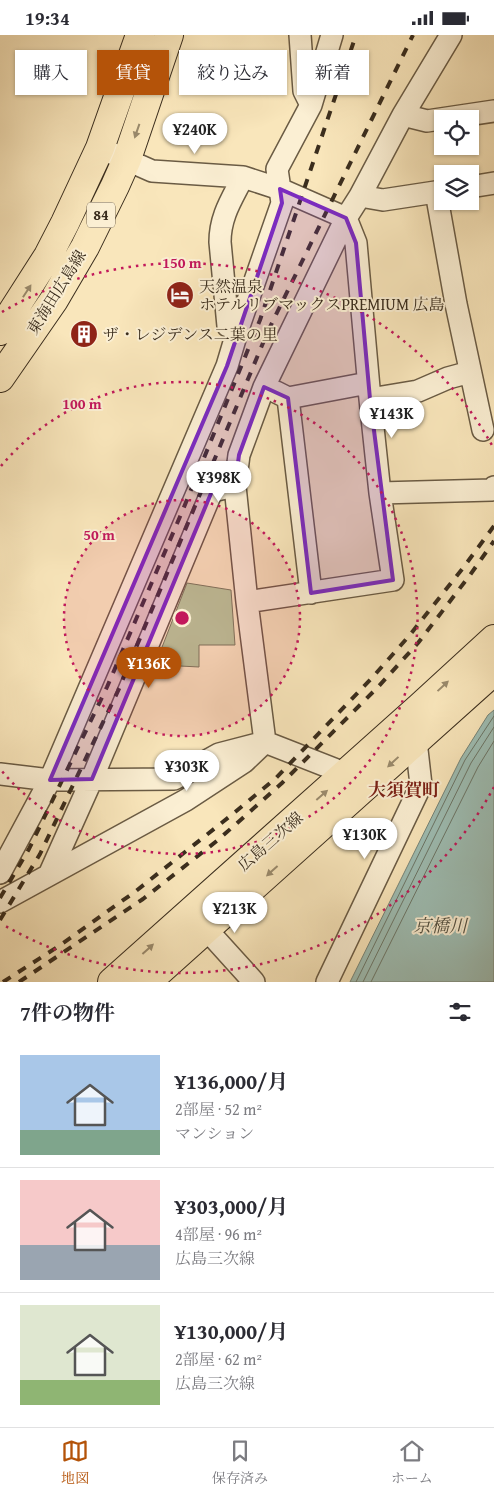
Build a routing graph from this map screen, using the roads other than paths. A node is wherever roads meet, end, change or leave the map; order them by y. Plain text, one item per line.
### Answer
1 (140, 35) edge
2 (169, 35) edge
3 (300, 35) edge
4 (332, 35) edge
5 (451, 35) edge
6 (311, 105) junction
7 (494, 111) edge
8 (403, 115) junction
9 (100, 148) junction
10 (127, 159) junction
11 (243, 177) junction
12 (494, 183) edge
13 (479, 186) edge
14 (280, 189) junction
15 (434, 192) edge
16 (360, 196) junction
17 (442, 210) edge
18 (346, 218) junction
19 (238, 329) junction
20 (0, 331) edge
21 (470, 372) junction
22 (0, 378) edge
23 (264, 387) junction
24 (369, 391) junction
25 (288, 397) junction
26 (483, 431) dead end
27 (235, 486) junction
28 (494, 487) edge
29 (380, 493) junction
30 (310, 593) junction
31 (247, 602) junction
32 (494, 639) edge
33 (494, 671) edge
34 (416, 741) junction
35 (265, 742) junction
36 (0, 774) edge
37 (92, 779) junction
38 (358, 779) junction
39 (50, 780) junction
40 (0, 873) edge
41 (49, 875) junction
42 (0, 902) edge
43 (198, 920) junction
44 (112, 982) edge
45 (147, 982) edge
46 (254, 982) edge
47 (327, 982) edge

1 - 9 main road, 東海田広島線 / 84
2 -> 10 main road, 東海田広島線 / 84
3 - 6 street
4 - 6 street
5 - 8 street
6 - 14 street
7 - 8 street
8 - 16 street
9 - 10 street
20 -> 9 main road, 東海田広島線 / 84
10 - 11 street
10 - 22 main road, 東海田広島線 / 84
11 - 14 street
11 - 19 street
12 - 13 street
14 - 18 street
14 - 19 street
15 - 16 street
16 - 18 street
17 - 21 street
18 - 23 street
18 - 24 street
19 - 39 street
21 - 24 street
21 - 26 street
23 - 25 street
23 - 27 street
24 - 25 street
24 - 29 street
25 - 30 street
27 - 31 street
27 - 37 street
28 - 29 street
29 - 30 street
30 - 31 street
31 - 35 street
38 -> 32 main road, 広島三次線
33 - 34 main road, 広島三次線
34 -> 38 main road, 広島三次線
34 - 47 street
35 - 37 street
35 - 38 street
35 - 41 street
36 - 39 street
37 - 39 street
37 - 41 street
38 - 43 main road, 広島三次線
39 - 40 street
41 - 42 street
44 -> 43 main road, 広島三次線
43 - 45 main road, 広島三次線
43 - 46 street

